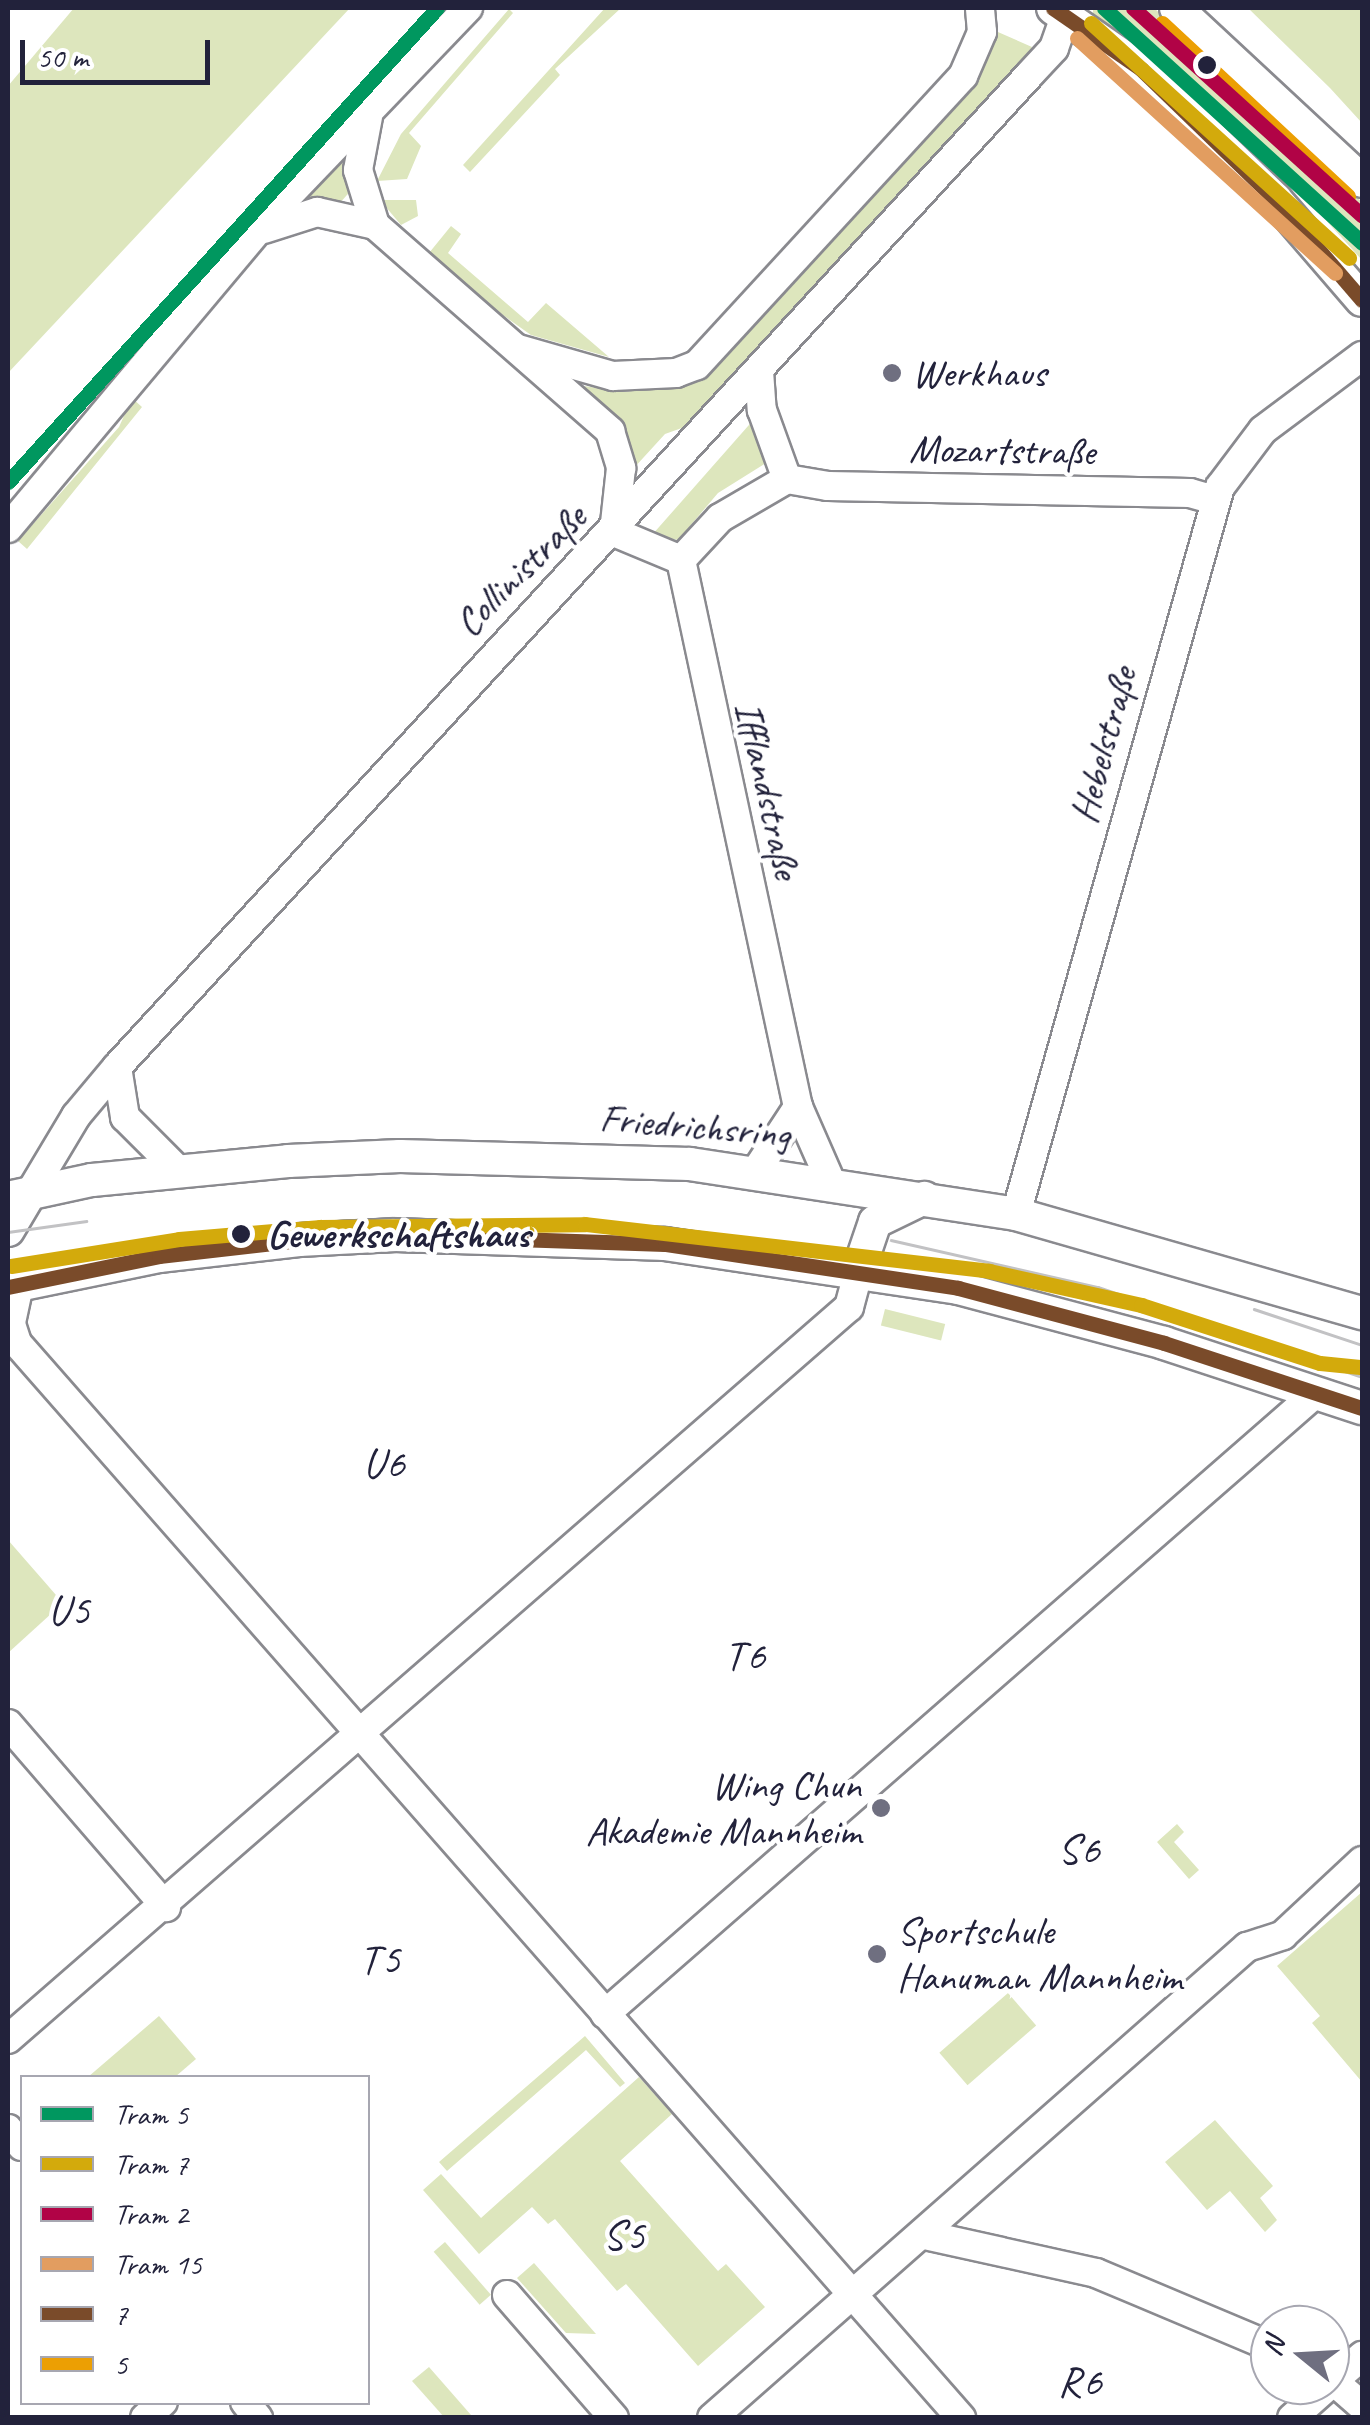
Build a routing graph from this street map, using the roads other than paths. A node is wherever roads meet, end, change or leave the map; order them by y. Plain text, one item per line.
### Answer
1 (468, 8) edge
2 (980, 8) edge
3 (1176, 8) edge
4 (1063, 10) edge
5 (368, 117) junction
6 (1362, 182) edge
7 (376, 225) junction
8 (264, 229) junction
9 (1362, 300) edge
10 (518, 349) junction
11 (1362, 356) edge
12 (759, 371) junction
13 (787, 479) junction
14 (1214, 500) junction
15 (8, 528) edge
16 (614, 532) junction
17 (682, 560) junction
18 (116, 1067) junction
19 (798, 1107) junction
20 (177, 1169) junction
21 (756, 1171) junction
22 (831, 1182) junction
23 (19, 1196) edge
24 (928, 1196) junction
25 (1016, 1214) junction
26 (8, 1230) edge
27 (859, 1268) junction
28 (14, 1286) edge
29 (1356, 1304) edge
30 (1317, 1392) junction
31 (1362, 1408) edge
32 (8, 1724) edge
33 (361, 1738) junction
34 (1362, 1861) edge
35 (166, 1907) junction
36 (606, 2014) junction
37 (8, 2039) edge
38 (926, 2234) junction
39 (854, 2295) junction
40 (507, 2296) dead end
41 (1250, 2338) edge
42 (614, 2418) edge
43 (712, 2418) edge
44 (961, 2418) edge

1 - 5 street
2 - 10 street
3 - 6 main road
4 - 9 main road
4 - 12 street, Collinistraße
5 - 7 street
5 - 8 street
7 - 8 street
7 - 10 street
8 - 15 street
10 - 16 street
11 - 14 street, Hebelstraße
12 - 13 street
12 - 16 street, Collinistraße
13 - 14 street, Mozartstraße
13 - 17 street
14 - 25 street, Hebelstraße
16 - 17 street
16 - 18 street, Collinistraße
17 - 19 street, Ifflandstraße
18 - 20 street
18 - 23 street, Collinistraße
19 - 21 street
19 - 22 street, Ifflandstraße
20 - 21 main road, Friedrichsring
20 - 23 main road, Friedrichsring
21 - 22 main road, Friedrichsring
22 - 24 main road, Friedrichsring
23 - 26 main road
24 - 25 main road, Friedrichsring
24 - 27 main road
25 - 29 main road, Friedrichsring
27 - 28 main road
27 - 30 main road
27 - 33 street
28 - 33 street
30 - 31 main road
30 - 36 street
32 - 35 street
33 - 35 street
33 - 36 street
34 - 38 street
35 - 37 street
36 - 39 street
38 - 39 street
38 - 41 street
39 - 43 street
39 - 44 street
40 - 42 street

